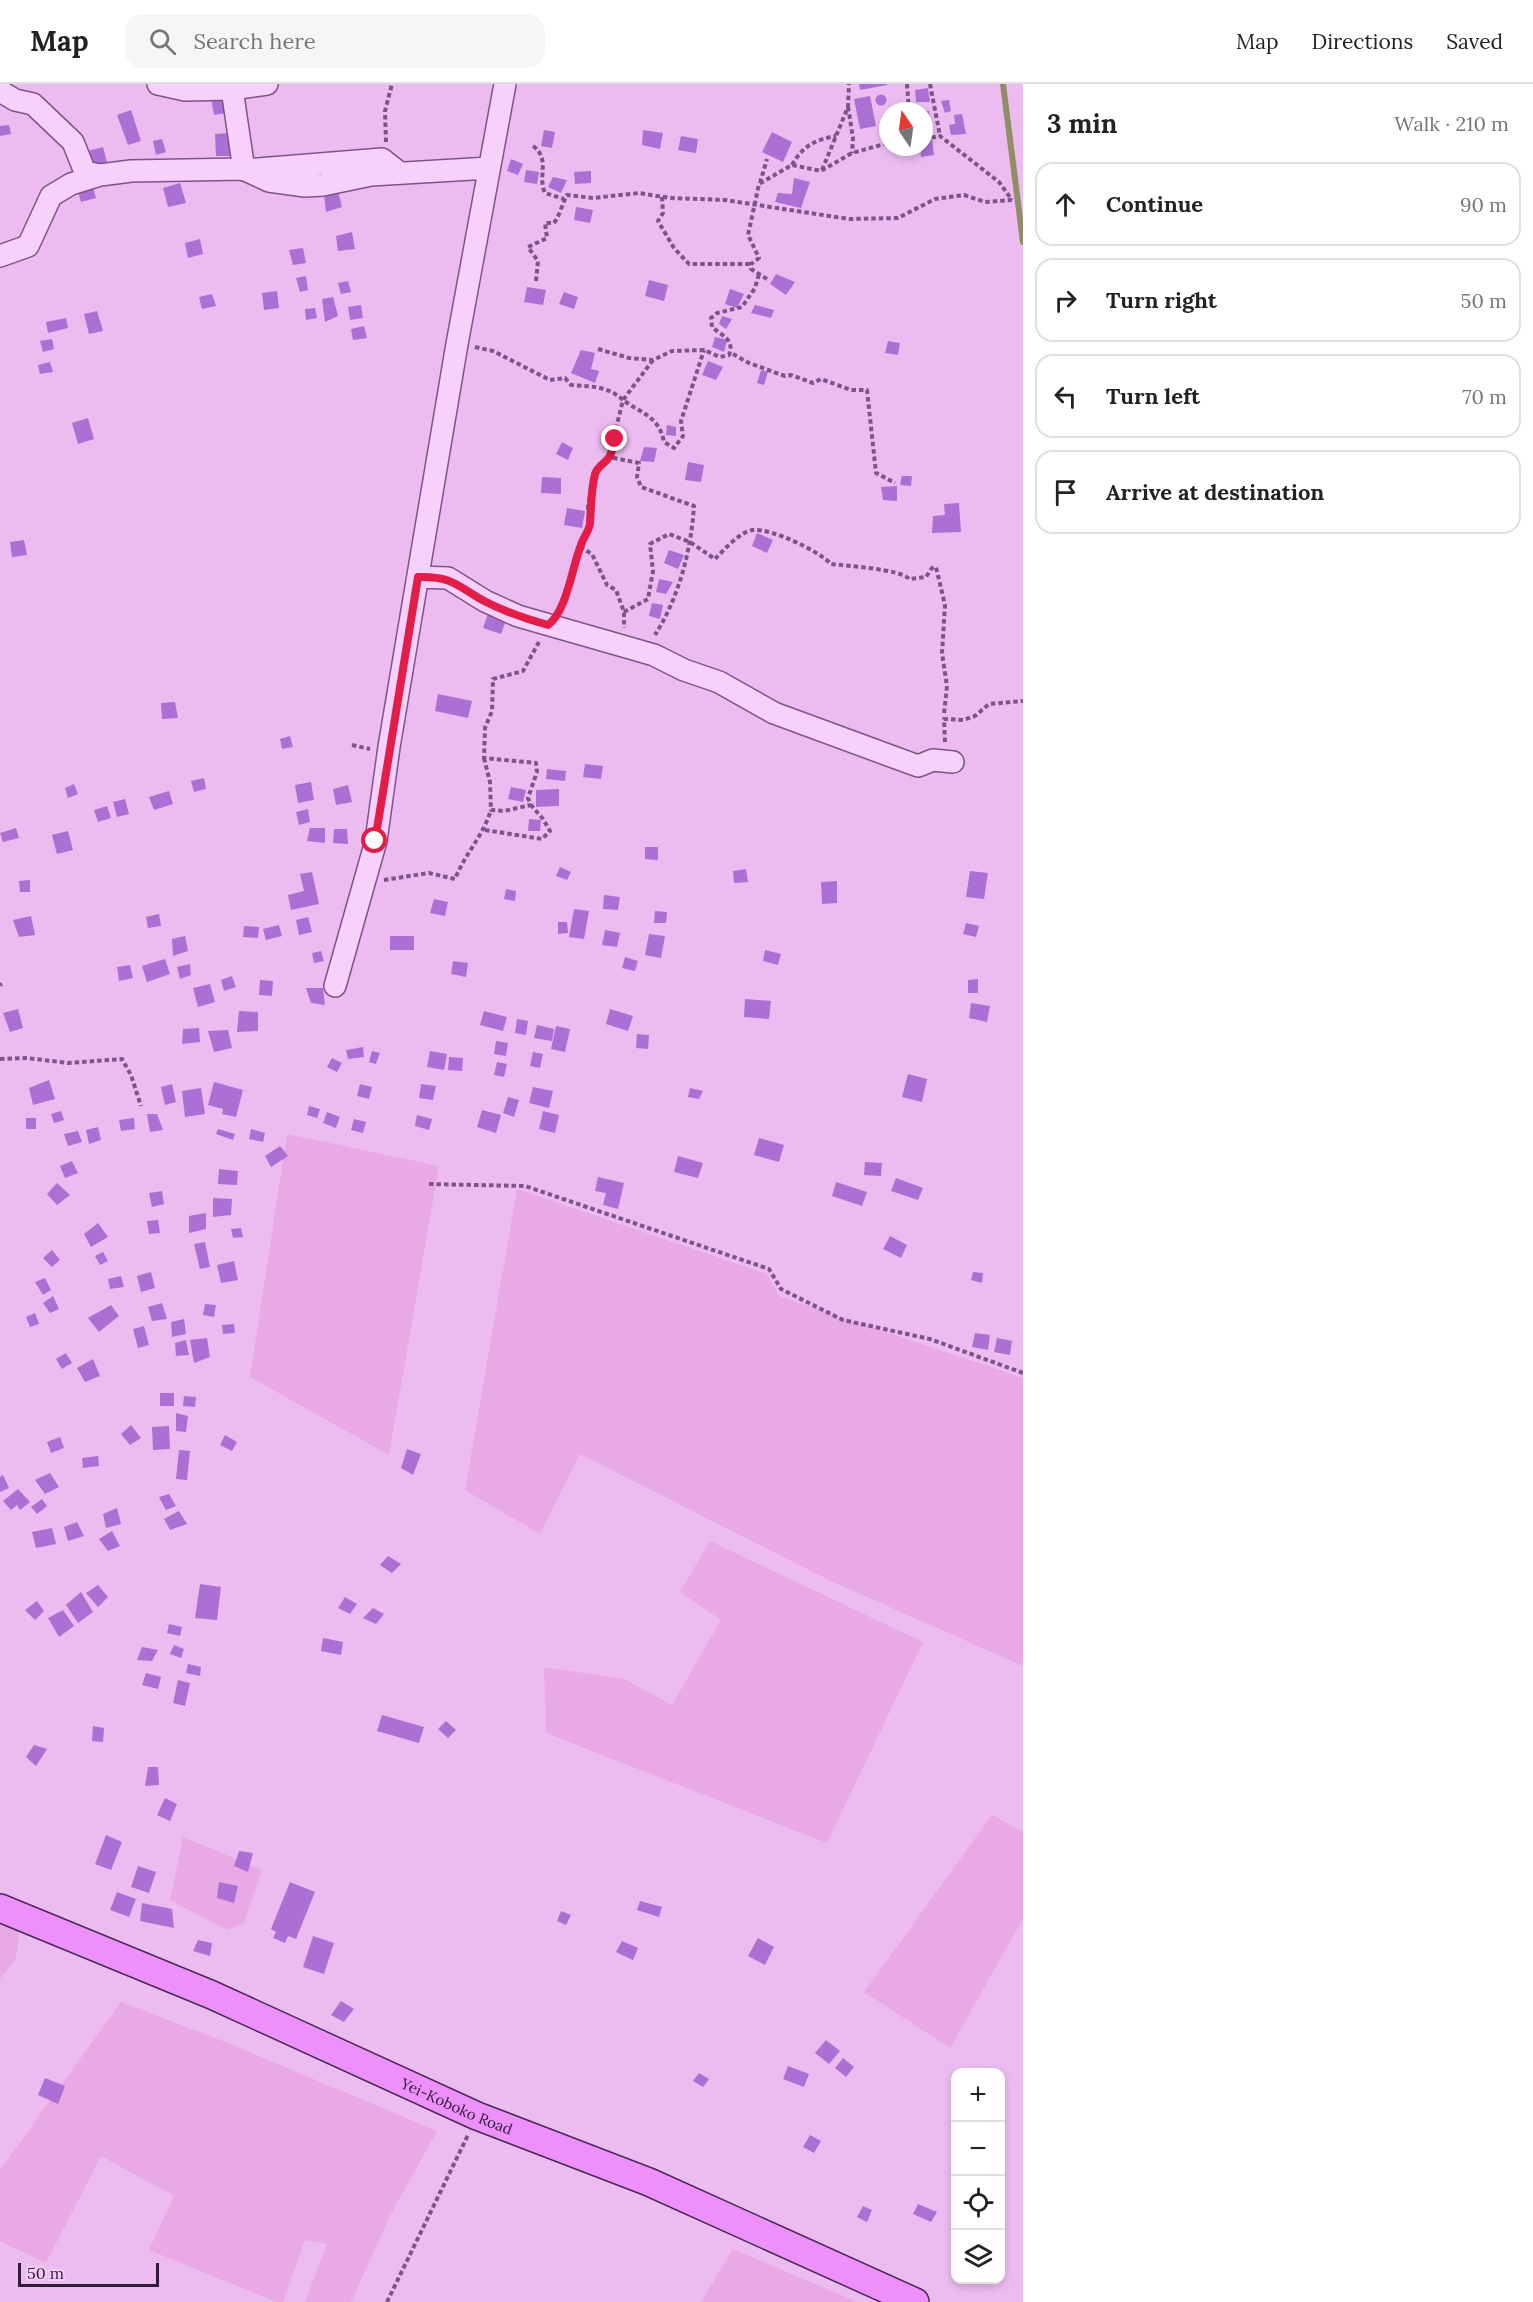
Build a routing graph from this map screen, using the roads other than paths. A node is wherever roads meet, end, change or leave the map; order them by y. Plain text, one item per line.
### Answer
1 (158, 84) edge
2 (267, 84) edge
3 (505, 84) edge
4 (231, 89) junction
5 (0, 91) edge
6 (489, 168) junction
7 (244, 170) junction
8 (99, 175) junction
9 (0, 256) edge
10 (418, 577) junction
11 (946, 756) road end
12 (335, 986) dead end
13 (0, 1908) edge
14 (915, 2302) edge

1 - 4 street
2 - 4 street
3 - 6 street
4 - 7 street
5 - 8 street
6 - 7 street
6 - 10 street
7 - 8 street
8 - 9 street
10 - 11 street
10 - 12 street
13 - 14 main road, Yei-Koboko Road

